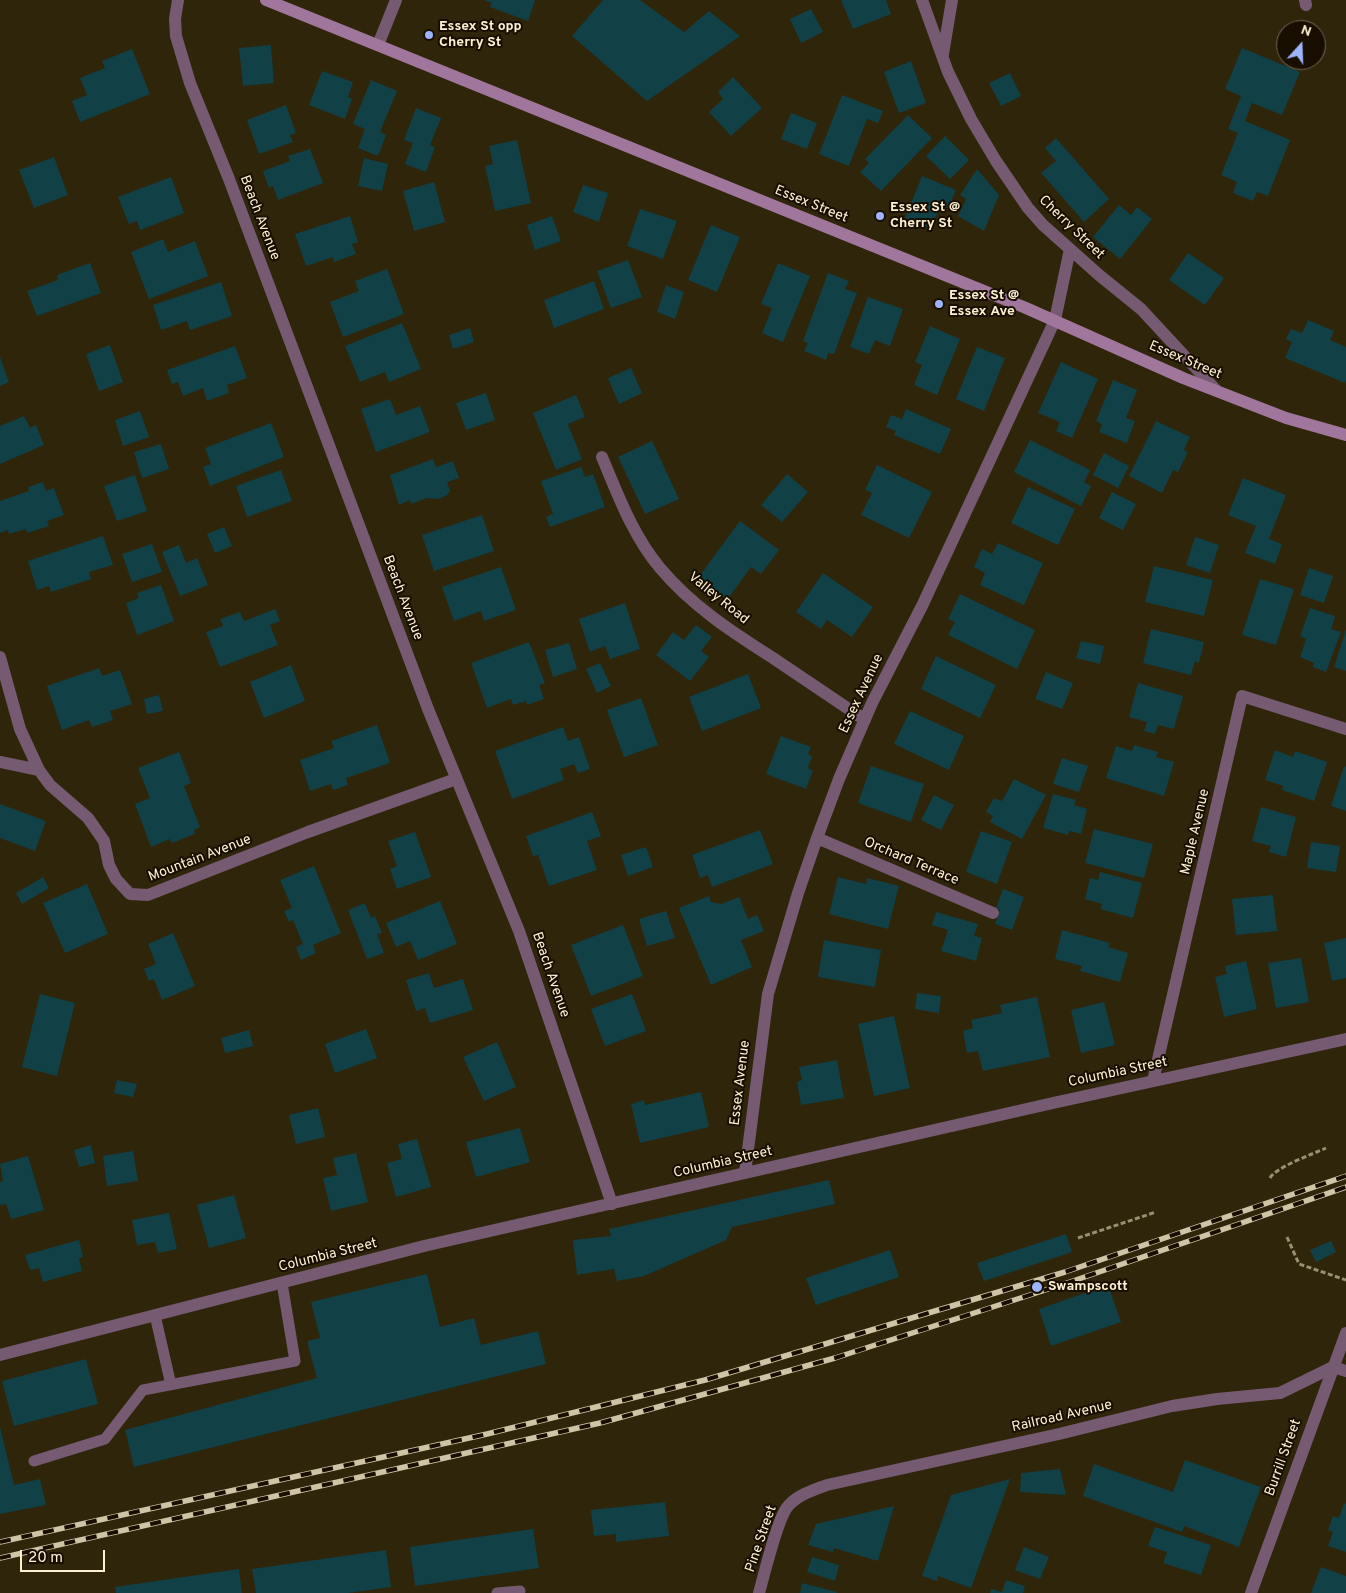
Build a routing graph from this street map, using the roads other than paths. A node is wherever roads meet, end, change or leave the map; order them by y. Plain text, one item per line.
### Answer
1 (178, 0) edge
2 (266, 0) edge
3 (396, 0) edge
4 (922, 0) edge
5 (952, 0) edge
6 (378, 45) junction
7 (942, 57) junction
8 (1070, 249) junction
9 (1055, 320) junction
10 (1217, 391) junction
11 (1346, 435) edge
12 (602, 457) dead end
13 (0, 657) edge
14 (865, 720) junction
15 (1346, 729) edge
16 (0, 762) edge
17 (39, 770) junction
18 (456, 779) junction
19 (817, 838) junction
20 (993, 913) dead end
21 (1346, 1039) edge
22 (1153, 1081) junction
23 (745, 1173) junction
24 (612, 1204) junction
25 (282, 1283) junction
26 (155, 1315) junction
27 (1346, 1333) edge
28 (0, 1355) edge
29 (1333, 1367) junction
30 (1346, 1371) edge
31 (172, 1385) junction
32 (34, 1461) dead end
33 (797, 1497) joint
34 (520, 1591) dead end
35 (497, 1593) edge
36 (760, 1593) edge
37 (1251, 1593) edge

1 - 18 street, Beach Avenue
2 - 6 main road, Essex Street
3 - 6 street
4 - 7 street, Cherry Street
5 - 7 street
6 - 9 main road, Essex Street
7 - 8 street, Cherry Street
8 - 9 street, Essex Avenue
8 - 10 street, Cherry Street
9 - 10 main road, Essex Street
9 - 14 street, Essex Avenue
10 - 11 main road, Essex Street
12 - 14 street, Valley Road
13 - 17 street, Mountain Avenue
14 - 19 street, Essex Avenue
15 - 22 street, Maple Avenue
16 - 17 street
17 - 18 street, Mountain Avenue
18 - 24 street, Beach Avenue
19 - 20 street, Orchard Terrace
19 - 23 street, Essex Avenue
21 - 22 street, Columbia Street
22 - 23 street, Columbia Street
23 - 24 street, Columbia Street
24 - 25 street, Columbia Street
25 - 26 street, Columbia Street
25 - 31 lane
26 - 28 street, Columbia Street
26 - 31 lane
27 - 29 street, Burrill Street
29 - 30 street
29 - 33 street, Railroad Avenue
29 - 37 street, Burrill Street
31 - 32 lane
33 - 36 street, Pine Street
34 - 35 lane

